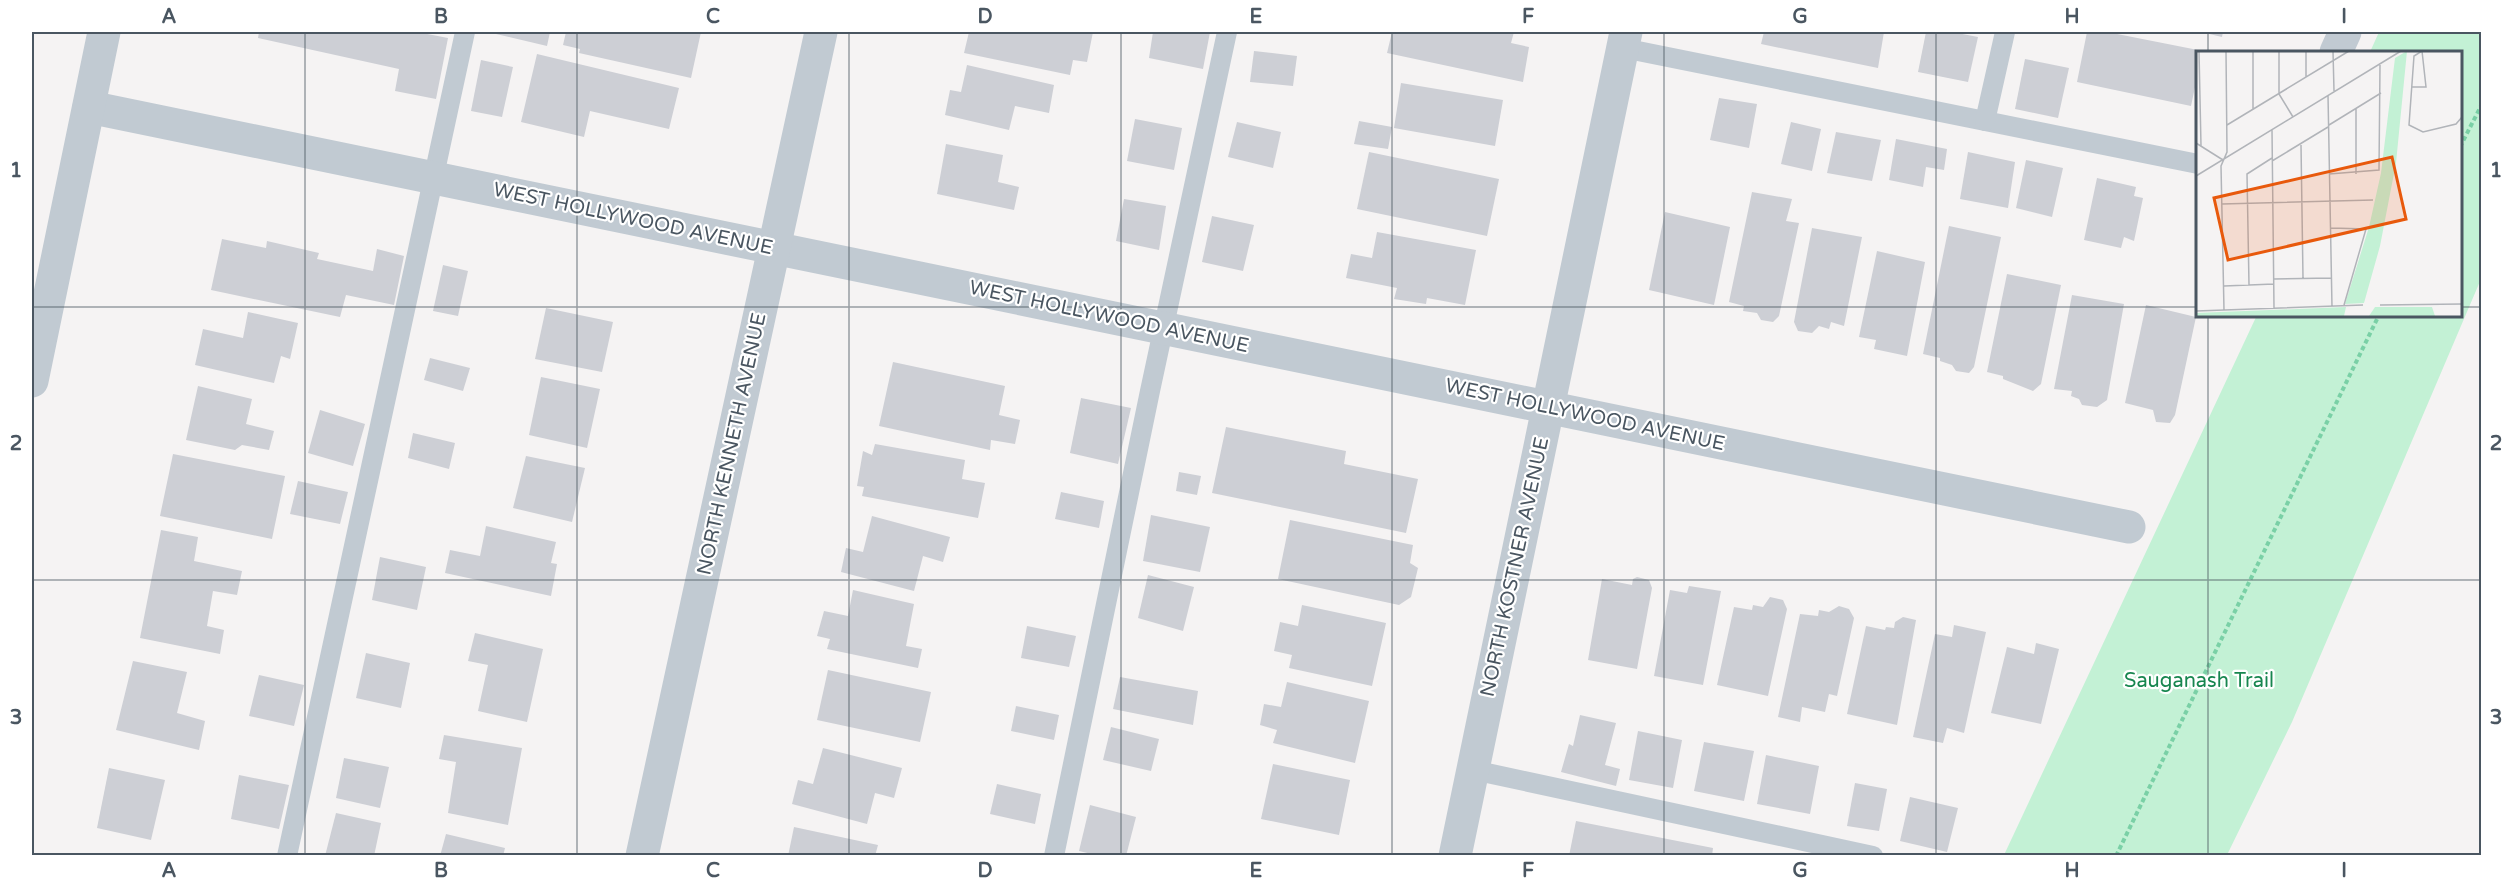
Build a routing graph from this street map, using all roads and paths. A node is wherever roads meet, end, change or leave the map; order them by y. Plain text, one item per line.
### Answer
1 (104, 32) edge
2 (465, 32) edge
3 (821, 32) edge
4 (1227, 32) edge
5 (2005, 32) edge
6 (2345, 32) edge
7 (1624, 40) edge
8 (2336, 51) edge
9 (2481, 104) edge
10 (89, 107) junction
11 (1985, 121) junction
12 (2462, 143) edge
13 (2196, 164) edge
14 (434, 178) junction
15 (774, 248) junction
16 (2379, 316) edge
17 (1163, 328) junction
18 (32, 381) edge
19 (1548, 407) junction
20 (2129, 527) dead end
21 (1473, 770) junction
22 (287, 855) edge
23 (642, 855) edge
24 (1054, 855) edge
25 (1455, 855) edge
26 (1873, 855) edge
27 (2115, 855) edge

1 - 10 street
2 - 14 lane
3 - 15 street, NORTH KENNETH AVENUE
4 - 17 lane
5 - 11 lane
6 - 8 street
7 - 11 lane
7 - 19 street, NORTH KOSTNER AVENUE
9 - 12 path
10 - 14 street, WEST HOLLYWOOD AVENUE
10 - 18 street
11 - 13 lane
14 - 15 street, WEST HOLLYWOOD AVENUE
14 - 22 lane
15 - 17 street, WEST HOLLYWOOD AVENUE
15 - 23 street, NORTH KENNETH AVENUE
16 - 27 path
17 - 19 street, WEST HOLLYWOOD AVENUE
17 - 24 lane
19 - 20 street, WEST HOLLYWOOD AVENUE
19 - 21 street, NORTH KOSTNER AVENUE
21 - 25 street, NORTH KOSTNER AVENUE
21 - 26 lane

